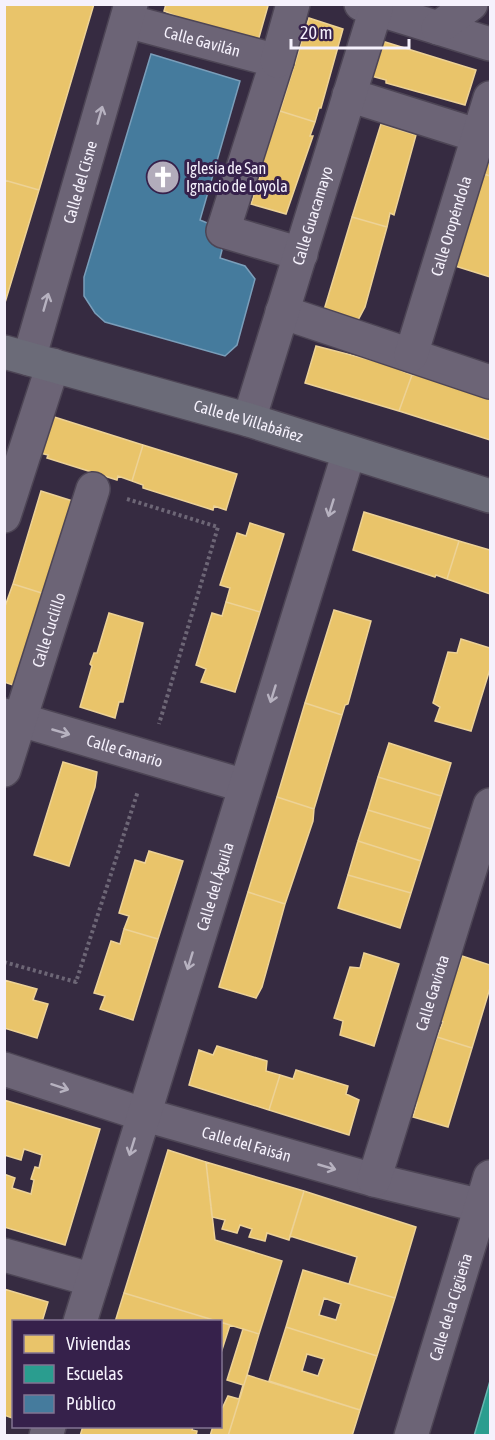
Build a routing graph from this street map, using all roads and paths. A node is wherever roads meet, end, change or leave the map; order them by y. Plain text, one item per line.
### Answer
1 (293, 4) edge
2 (471, 4) edge
3 (368, 7) edge
4 (129, 13) edge
5 (438, 28) junction
6 (490, 44) edge
7 (277, 61) junction
8 (350, 95) junction
9 (490, 98) edge
10 (479, 136) junction
11 (301, 254) junction
12 (282, 312) junction
13 (411, 355) junction
14 (29, 359) edge
15 (490, 378) edge
16 (249, 420) junction
17 (349, 452) junction
18 (93, 489) joint
19 (490, 496) edge
20 (4, 516) edge
21 (12, 717) edge
22 (149, 758) junction
23 (4, 770) edge
24 (245, 786) junction
25 (490, 805) edge
26 (4, 962) edge
27 (4, 1069) edge
28 (142, 1114) junction
29 (374, 1180) junction
30 (488, 1197) edge
31 (4, 1255) edge
32 (93, 1280) junction
33 (81, 1320) edge
34 (411, 1436) edge

1 - 7 street
2 - 5 street
3 - 5 street
3 - 8 street, Calle Guacamayo
4 - 7 street, Calle Gavilán
14 -> 4 street, Calle del Cisne
5 - 6 street
7 - 11 street
8 - 10 street
8 - 11 street, Calle Guacamayo
9 - 10 street, Calle Oropéndola
10 - 13 street, Calle Oropéndola
11 - 12 street, Calle Guacamayo
12 - 13 street
12 - 16 street, Calle Guacamayo
13 - 15 street
14 - 16 main road, Calle de Villabáñez
14 - 20 street, Calle del Cisne
16 - 17 main road, Calle de Villabáñez
17 - 19 main road, Calle de Villabáñez
17 -> 24 street, Calle del Águila
18 - 21 street, Calle Cuclillo
18 - 22 path
21 -> 22 street, Calle Canario
21 - 23 street, Calle Cuclillo
22 - 24 street, Calle Canario
22 - 26 path
24 -> 28 street, Calle del Águila
25 - 29 street, Calle Gaviota
27 -> 28 street, Calle del Faisán
28 -> 29 street, Calle del Faisán
28 -> 32 street, Calle del Águila
29 - 30 street, Calle del Faisán
30 - 34 street, Calle de la Cigüeña
31 - 32 street
32 - 33 street, Calle del Águila

